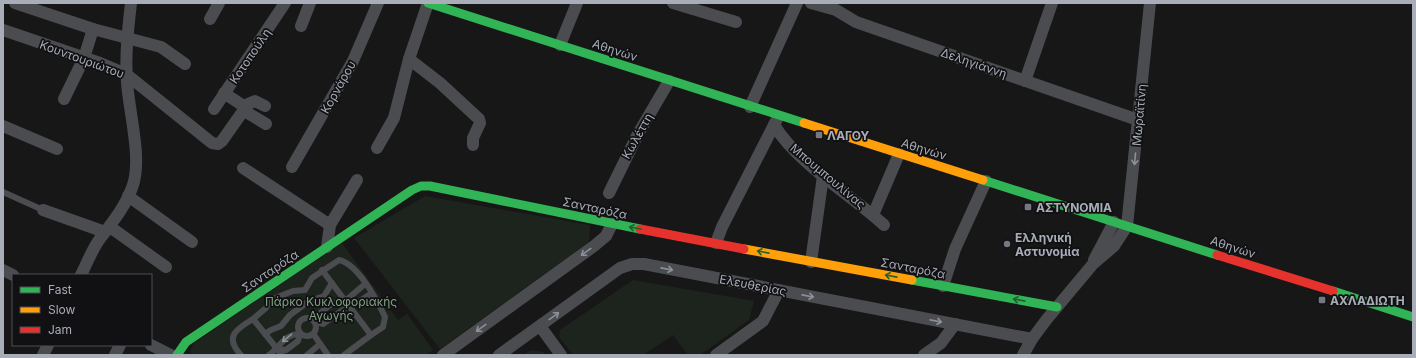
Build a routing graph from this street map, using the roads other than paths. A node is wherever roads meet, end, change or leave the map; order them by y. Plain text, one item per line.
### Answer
1 (15, 3) edge
2 (131, 3) edge
3 (219, 3) edge
4 (285, 3) edge
5 (310, 3) edge
6 (378, 3) edge
7 (428, 3) edge
8 (576, 3) edge
9 (674, 3) edge
10 (798, 3) edge
11 (812, 3) edge
12 (846, 3) edge
13 (1052, 3) edge
14 (1150, 3) edge
15 (844, 16) junction
16 (210, 19) dead end
17 (736, 22) dead end
18 (301, 26) dead end
19 (93, 29) junction
20 (3, 30) edge
21 (127, 39) junction
22 (560, 44) junction
23 (84, 58) junction
24 (409, 59) junction
25 (184, 64) dead end
26 (126, 74) junction
27 (669, 81) junction
28 (1025, 81) junction
29 (224, 93) junction
30 (64, 99) dead end
31 (265, 106) dead end
32 (750, 107) junction
33 (244, 108) junction
34 (214, 109) dead end
35 (1138, 120) junction
36 (776, 121) junction
37 (266, 124) dead end
38 (3, 126) edge
39 (473, 145) dead end
40 (377, 148) dead end
41 (57, 149) dead end
42 (899, 154) junction
43 (292, 167) dead end
44 (244, 168) dead end
45 (823, 176) junction
46 (357, 180) dead end
47 (986, 181) junction
48 (3, 192) edge
49 (609, 193) dead end
50 (128, 196) junction
51 (43, 210) joint
52 (873, 215) junction
53 (1114, 222) junction
54 (612, 224) junction
55 (330, 225) junction
56 (884, 225) dead end
57 (1127, 226) junction
58 (108, 230) junction
59 (192, 242) dead end
60 (716, 243) junction
61 (327, 247) junction
62 (811, 262) junction
63 (1093, 264) junction
64 (166, 267) dead end
65 (3, 270) edge
66 (322, 270) junction
67 (12, 274) edge
68 (81, 274) edge
69 (332, 283) junction
70 (365, 284) junction
71 (944, 286) junction
72 (779, 290) junction
73 (372, 293) junction
74 (345, 301) junction
75 (1057, 308) junction
76 (298, 311) junction
77 (1413, 317) edge
78 (253, 319) junction
79 (304, 319) junction
80 (315, 321) junction
81 (955, 324) junction
82 (540, 326) junction
83 (265, 334) junction
84 (300, 334) junction
85 (314, 335) junction
86 (371, 335) junction
87 (1032, 339) junction
88 (320, 344) junction
89 (48, 346) edge
90 (120, 346) edge
91 (152, 346) edge
92 (278, 349) junction
93 (238, 354) edge
94 (43, 355) edge
95 (115, 355) edge
96 (171, 355) edge
97 (177, 355) edge
98 (269, 355) edge
99 (282, 355) edge
100 (307, 355) edge
101 (328, 355) edge
102 (344, 355) edge
103 (443, 355) edge
104 (499, 355) edge
105 (561, 355) edge
106 (716, 355) edge
107 (924, 355) edge
108 (1022, 355) edge

1 - 19 street
2 - 21 street
3 - 16 street
4 - 29 street, Κοτοπούλη
5 - 18 street
6 - 43 street, Κορνάρου
7 - 22 main road, Αθηνών
7 - 24 street
8 - 22 street
9 - 17 street
10 - 32 street
11 - 15 street, Δεληγιάννη
12 - 15 street
13 - 28 street
14 - 35 street, Μωραϊτίνη
15 - 28 street, Δεληγιάννη
19 - 21 street
19 - 23 street
20 - 23 street, Κουντουριώτου
21 - 25 street
21 - 26 street
22 - 27 main road, Αθηνών
23 - 26 street, Κουντουριώτου
23 - 30 street
24 - 39 street
24 - 40 street
26 - 33 street, Κουντουριώτου
26 - 50 street
27 - 32 main road, Αθηνών
27 - 49 street, Κωλέττη
28 - 35 street, Δεληγιάννη
29 - 33 street
29 - 34 street, Κοτοπούλη
31 - 33 street
32 - 36 main road, Αθηνών
33 - 37 street
35 -> 57 street, Μωραϊτίνη
36 - 42 main road, Αθηνών
36 - 45 street, Μπουμπουλίνας
36 - 60 street
38 - 41 street
42 - 47 main road, Αθηνών
42 - 52 street
44 - 55 street
45 - 52 street, Μπουμπουλίνας
45 - 62 street
46 - 55 street
47 - 53 main road, Αθηνών
47 - 71 street
48 - 51 lane
50 - 58 street
50 - 59 street
51 - 58 street
52 - 56 street, Μπουμπουλίνας
53 - 57 main road, Αθηνών
53 - 63 street
60 -> 54 main road, Σανταρόζα
54 - 61 main road, Σανταρόζα
54 -> 103 street
55 - 61 street
57 - 63 street
57 - 77 main road, Αθηνών
58 - 64 street
58 - 68 street
62 -> 60 main road, Σανταρόζα
61 - 97 main road, Σανταρόζα
71 -> 62 main road, Σανταρόζα
63 - 75 street
65 - 67 street
66 - 69 lane
66 - 70 lane
66 - 78 lane
69 - 74 lane
69 - 76 lane
70 - 73 lane
70 - 74 lane
75 -> 71 main road, Σανταρόζα
72 -> 81 street, Ελευθερίας
82 -> 72 street, Ελευθερίας
72 - 106 street
73 - 74 lane
73 - 86 lane
74 - 80 lane
74 - 80 lane
74 - 86 lane
75 - 87 street
76 - 79 lane
76 - 83 lane
78 - 83 lane
78 - 93 lane
79 - 80 lane
79 - 84 lane
80 - 85 lane
81 - 87 street, Ελευθερίας
81 - 107 street
82 - 104 street, Ελευθερίας
82 - 105 street
83 - 92 lane
84 - 85 lane
84 -> 92 lane
84 - 92 lane
85 - 88 lane
86 - 102 lane
87 - 108 street
88 - 100 lane
88 - 101 lane
89 - 94 street
90 - 95 street
91 - 96 street
92 - 98 lane
92 - 99 lane

